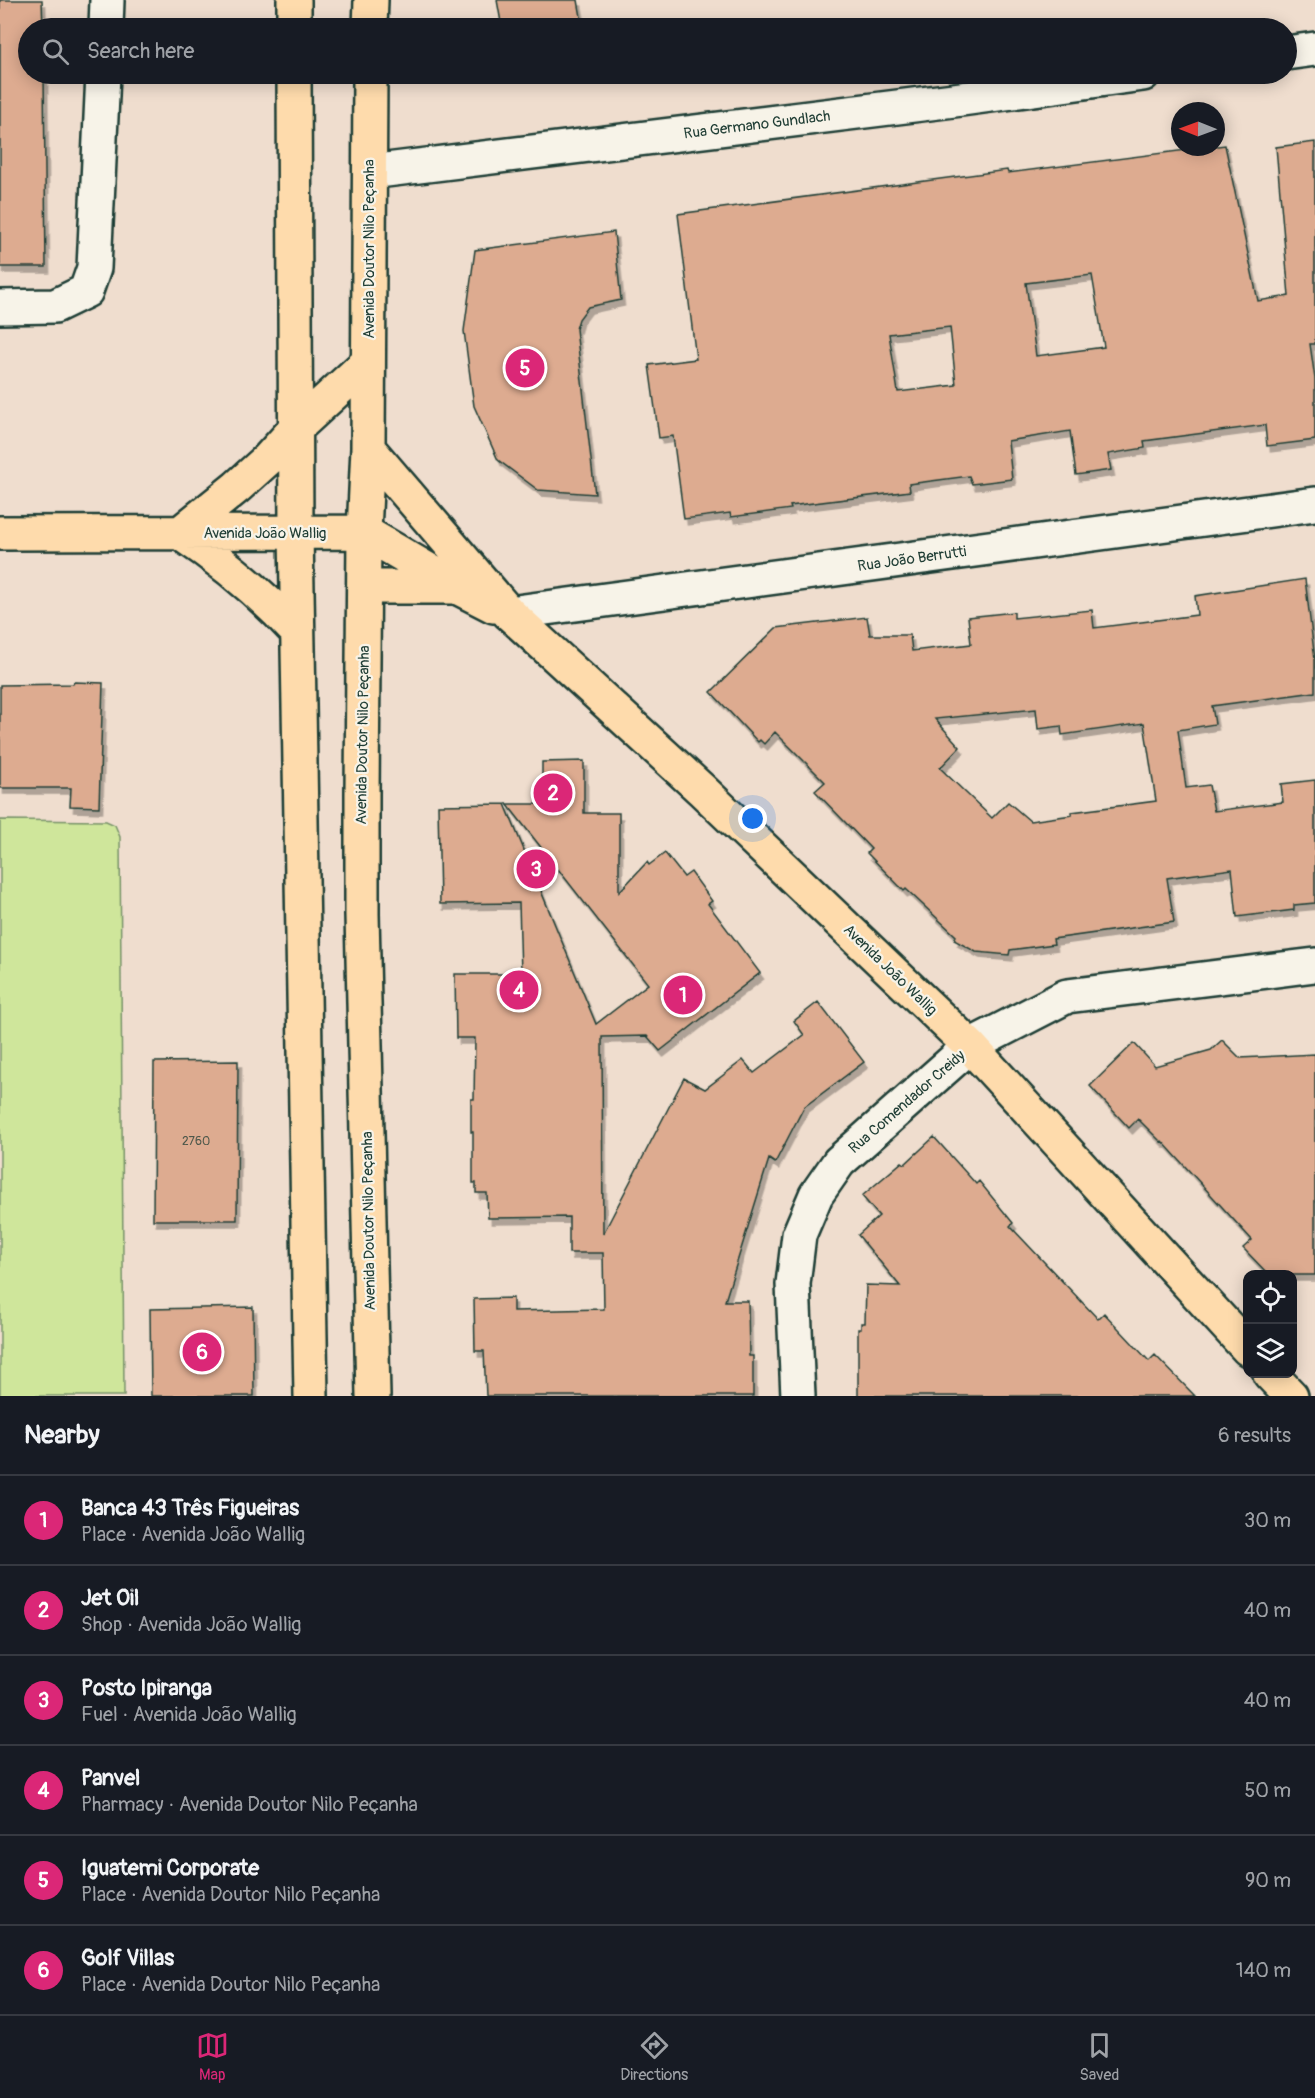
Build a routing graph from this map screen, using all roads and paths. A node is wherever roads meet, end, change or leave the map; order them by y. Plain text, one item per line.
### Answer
1 (107, 0) edge
2 (294, 0) edge
3 (371, 0) edge
4 (106, 18) edge
5 (294, 18) edge
6 (370, 18) edge
7 (1315, 49) edge
8 (1297, 52) edge
9 (103, 84) edge
10 (294, 84) edge
11 (370, 84) edge
12 (1070, 84) edge
13 (369, 172) junction
14 (0, 307) edge
15 (368, 362) junction
16 (295, 429) junction
17 (368, 448) junction
18 (1315, 504) edge
19 (364, 532) junction
20 (0, 533) edge
21 (180, 533) junction
22 (296, 533) junction
23 (364, 587) junction
24 (457, 587) junction
25 (509, 614) junction
26 (297, 632) junction
27 (1315, 965) edge
28 (970, 1046) junction
29 (1243, 1344) edge
30 (1274, 1378) edge
31 (311, 1396) edge
32 (373, 1396) edge
33 (798, 1396) edge
34 (1291, 1396) edge

1 - 4 street
2 - 5 main road
3 - 6 main road
7 - 8 street
9 - 14 street
10 - 16 main road
11 - 13 main road, Avenida Doutor Nilo Peçanha
12 - 13 street, Rua Germano Gundlach
13 - 15 main road, Avenida Doutor Nilo Peçanha
15 - 16 main road
15 - 17 main road, Avenida Doutor Nilo Peçanha
16 - 21 main road
16 - 22 main road
17 - 19 main road, Avenida Doutor Nilo Peçanha
17 - 25 main road, Avenida João Wallig
18 - 25 street, Rua João Berrutti
19 - 22 main road, Avenida João Wallig
19 - 23 main road, Avenida Doutor Nilo Peçanha
19 - 24 main road, Avenida João Wallig
20 - 21 main road, Avenida João Wallig
21 - 22 main road, Avenida João Wallig
21 - 26 main road
22 - 26 main road
23 - 24 main road
23 - 32 main road, Avenida Doutor Nilo Peçanha
24 - 25 main road, Avenida João Wallig
25 - 28 main road, Avenida João Wallig
26 - 31 main road
27 - 28 street, Rua Comendador Creidy
28 - 29 main road, Avenida João Wallig
28 - 33 street, Rua Comendador Creidy
30 - 34 main road

